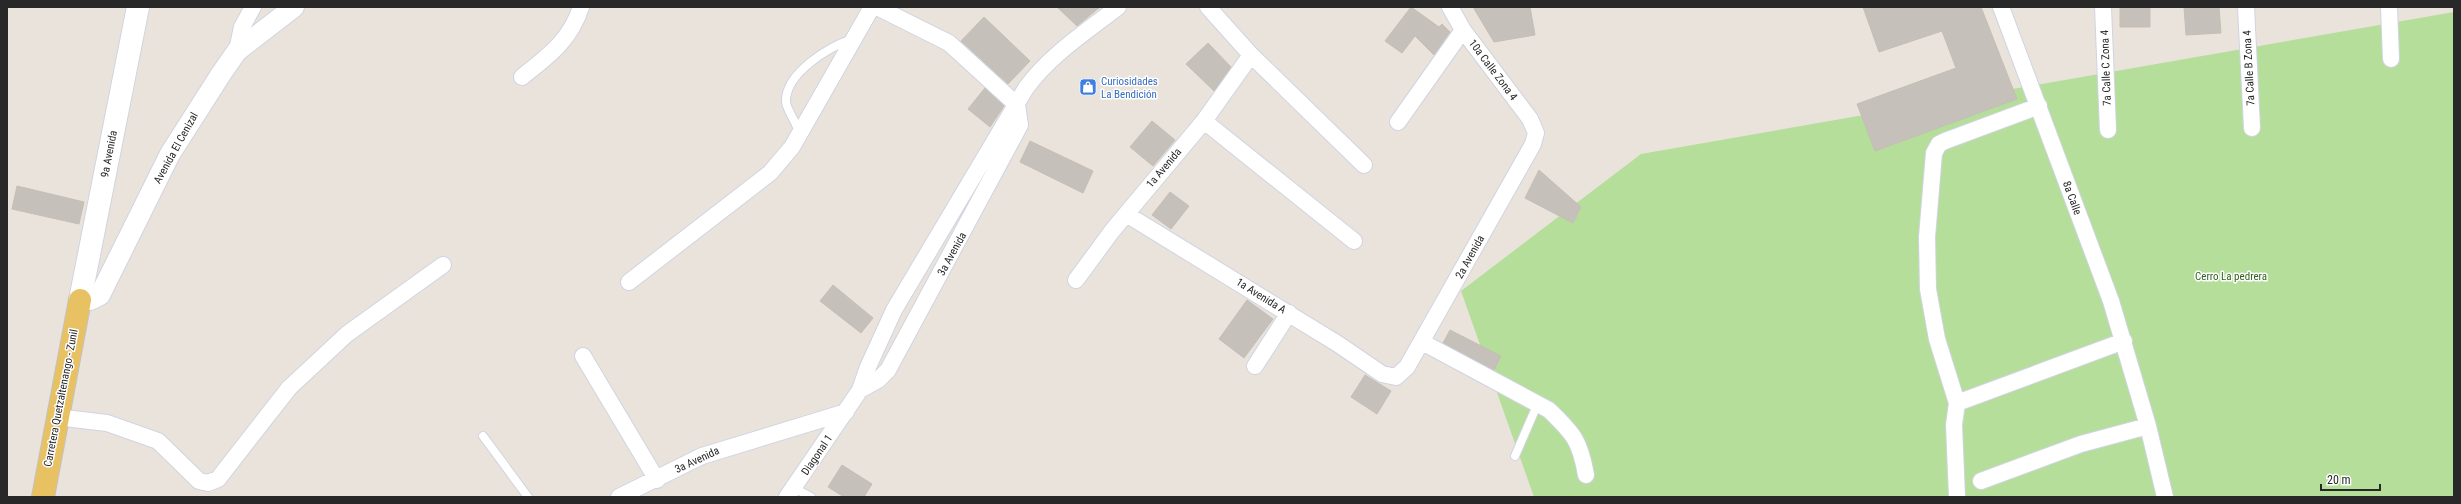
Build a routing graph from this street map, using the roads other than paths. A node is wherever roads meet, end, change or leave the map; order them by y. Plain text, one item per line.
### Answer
1 (138, 7) edge
2 (253, 7) edge
3 (294, 7) edge
4 (581, 7) edge
5 (872, 7) edge
6 (876, 7) edge
7 (1118, 7) edge
8 (1208, 7) edge
9 (1450, 7) edge
10 (2001, 7) edge
11 (2103, 7) edge
12 (2246, 7) edge
13 (2389, 7) edge
14 (1463, 30) junction
15 (855, 38) junction
16 (237, 51) junction
17 (1251, 54) junction
18 (2391, 59) dead end
19 (522, 77) dead end
20 (1017, 105) junction
21 (2039, 106) junction
22 (1204, 121) junction
23 (1398, 122) dead end
24 (2252, 128) dead end
25 (2108, 130) dead end
26 (1536, 133) joint
27 (799, 134) junction
28 (1364, 165) dead end
29 (1126, 214) junction
30 (1354, 241) dead end
31 (443, 265) dead end
32 (1076, 280) dead end
33 (629, 282) dead end
34 (80, 300) junction
35 (1289, 313) junction
36 (2124, 341) junction
37 (1422, 342) junction
38 (583, 356) dead end
39 (1255, 366) dead end
40 (1396, 377) joint
41 (860, 390) junction
42 (1538, 403) junction
43 (1957, 403) junction
44 (846, 412) junction
45 (56, 417) junction
46 (2148, 426) junction
47 (483, 436) dead end
48 (1515, 456) dead end
49 (1586, 475) dead end
50 (657, 480) junction
51 (1981, 481) dead end
52 (790, 492) edge
53 (43, 497) edge
54 (528, 497) edge
55 (619, 497) edge
56 (811, 497) edge
57 (1957, 497) edge
58 (2165, 497) edge

1 - 34 main road, 9a Avenida
2 - 16 street
3 - 16 street, Avenida El Cenizal
4 - 19 street
5 - 15 street
6 - 20 street
7 - 20 street, 3a Avenida
8 - 17 street
9 - 14 street, 10a Calle Zona 4
10 - 21 street, 8a Calle
11 - 25 street, 7a Calle C Zona 4
12 - 24 street, 7a Calle B Zona 4
13 - 18 street
14 - 23 street
14 - 26 street, 10a Calle Zona 4
15 - 27 street
15 - 27 lane
16 - 34 street, Avenida El Cenizal
17 - 22 street, 1a Avenida
17 - 28 street
20 - 41 street, 3a Avenida
20 - 41 street, 3a Avenida
21 - 36 street, 8a Calle
21 - 43 street
22 - 29 street, 1a Avenida
22 - 30 street
26 - 37 street, 2a Avenida
27 - 33 street
29 - 32 street, 1a Avenida
29 - 35 street, 1a Avenida A
31 - 45 street
34 - 45 main road, Carretera Quetzaltenango - Zunil
35 - 39 street
35 - 40 street, 1a Avenida A
36 - 43 street
36 - 46 street, 8a Calle
37 - 40 street, 2a Avenida
37 - 42 street
38 - 50 street
41 - 44 street, 3a Avenida
42 - 48 lane
42 - 49 street
43 - 57 street
44 - 50 street, 3a Avenida
44 - 52 street, Diagonal 1
45 - 53 main road, Carretera Quetzaltenango - Zunil
46 - 51 street
46 - 58 street, 8a Calle
47 - 54 lane
50 - 55 street, 3a Avenida
52 - 56 lane

